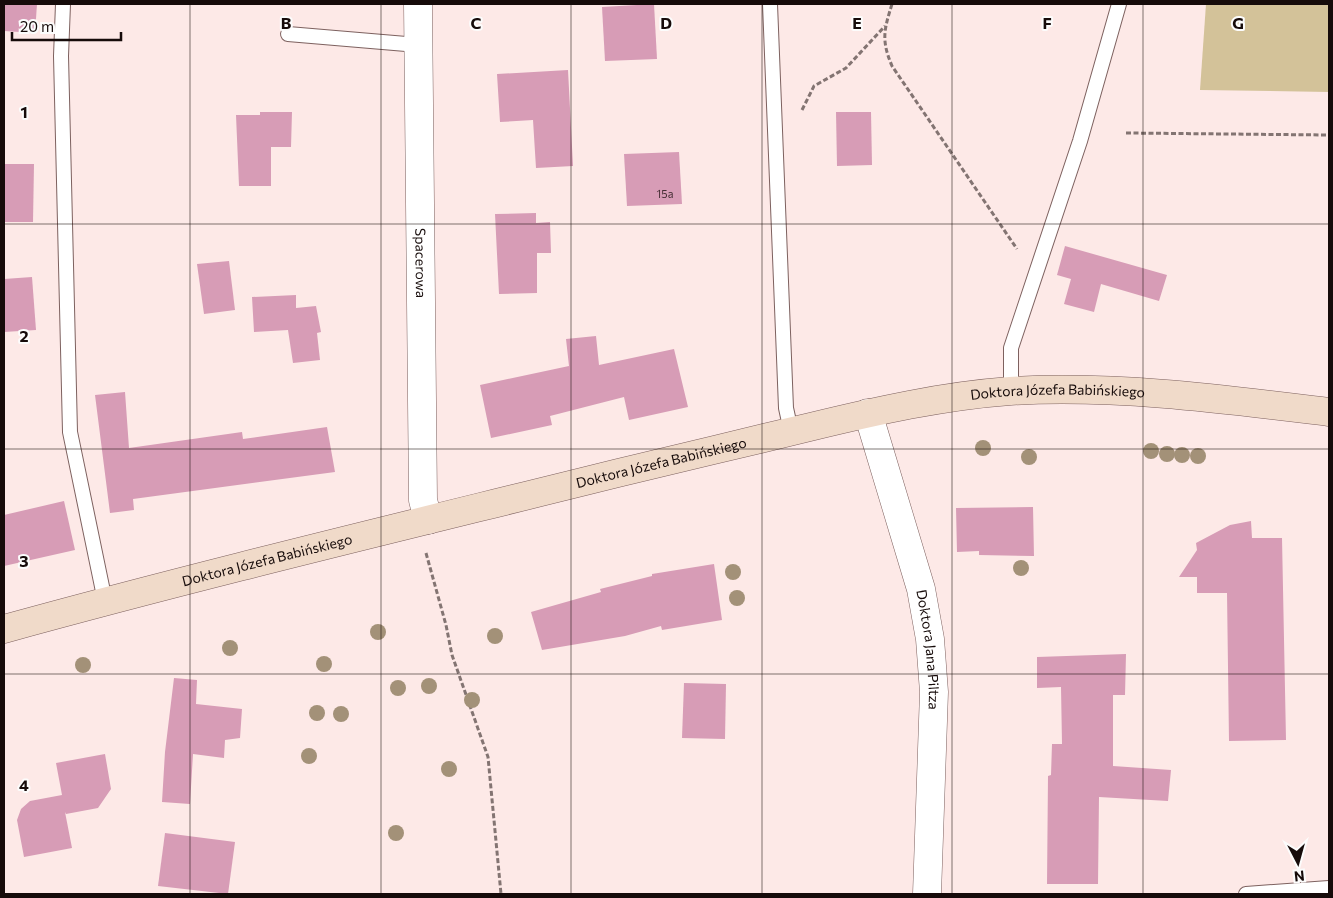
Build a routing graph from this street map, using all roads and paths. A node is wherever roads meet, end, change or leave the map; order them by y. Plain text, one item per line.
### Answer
1 (64, 4) edge
2 (418, 4) edge
3 (770, 4) edge
4 (892, 4) edge
5 (1119, 4) edge
6 (885, 26) junction
7 (288, 34) dead end
8 (418, 45) junction
9 (801, 112) dead end
10 (1126, 133) dead end
11 (1329, 135) edge
12 (1021, 253) dead end
13 (1011, 391) junction
14 (1329, 412) edge
15 (868, 413) junction
16 (791, 431) junction
17 (426, 532) junction
18 (104, 601) junction
19 (4, 629) edge
20 (1329, 888) edge
21 (501, 894) edge
22 (927, 894) edge
23 (1246, 894) edge

1 - 18 lane
2 - 8 street, Spacerowa
3 - 16 lane
4 - 6 path
5 - 13 lane
6 - 9 path
6 - 12 path
7 - 8 lane
8 - 17 street, Spacerowa
10 - 11 path
13 - 14 street, Doktora Józefa Babińskiego
13 - 15 street, Doktora Józefa Babińskiego
15 - 16 street, Doktora Józefa Babińskiego
15 - 22 street, Doktora Jana Piltza
16 - 17 street, Doktora Józefa Babińskiego
17 - 18 street, Doktora Józefa Babińskiego
17 - 21 path
18 - 19 street, Doktora Józefa Babińskiego
20 - 23 lane

